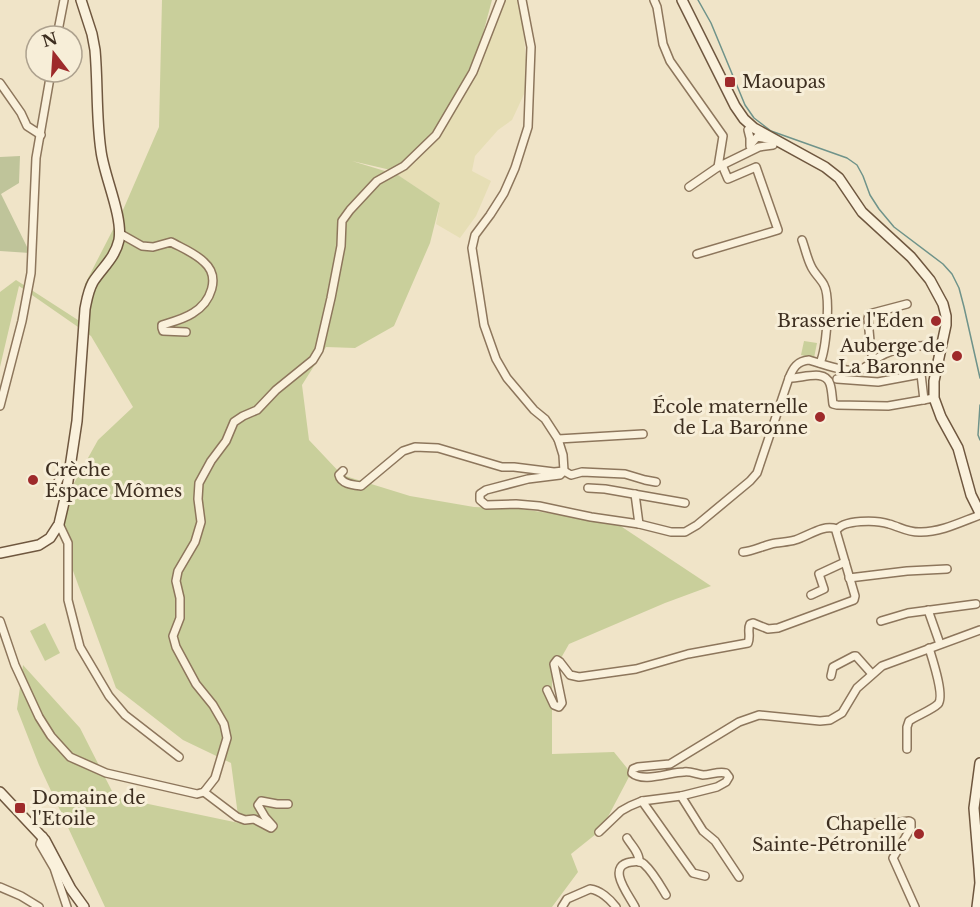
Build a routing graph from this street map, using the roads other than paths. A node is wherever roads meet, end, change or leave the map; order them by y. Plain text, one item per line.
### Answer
1 (64, 0) edge
2 (81, 0) edge
3 (501, 0) edge
4 (522, 0) edge
5 (654, 0) edge
6 (682, 0) edge
7 (59, 24) edge
8 (0, 83) edge
9 (49, 84) edge
10 (41, 135) junction
11 (756, 137) junction
12 (776, 143) junction
13 (720, 166) junction
14 (689, 187) dead end
15 (119, 233) junction
16 (802, 240) dead end
17 (698, 254) dead end
18 (907, 304) dead end
19 (186, 332) dead end
20 (942, 347) junction
21 (874, 360) junction
22 (820, 363) junction
23 (789, 378) junction
24 (837, 379) dead end
25 (929, 399) junction
26 (0, 406) edge
27 (642, 434) dead end
28 (558, 439) junction
29 (343, 471) dead end
30 (564, 471) junction
31 (69, 473) junction
32 (656, 482) dead end
33 (56, 486) dead end
34 (588, 488) dead end
35 (634, 494) junction
36 (685, 502) dead end
37 (980, 514) edge
38 (59, 524) junction
39 (639, 524) junction
40 (837, 529) junction
41 (743, 552) dead end
42 (0, 553) edge
43 (845, 562) junction
44 (947, 569) dead end
45 (849, 578) junction
46 (812, 595) dead end
47 (976, 604) dead end
48 (931, 609) junction
49 (0, 621) edge
50 (881, 621) dead end
51 (980, 630) edge
52 (943, 643) junction
53 (929, 648) junction
54 (872, 675) junction
55 (831, 676) dead end
56 (547, 690) dead end
57 (907, 749) dead end
58 (180, 757) dead end
59 (980, 763) edge
60 (0, 792) edge
61 (204, 792) junction
62 (681, 796) junction
63 (642, 801) junction
64 (288, 804) dead end
65 (863, 823) dead end
66 (599, 832) dead end
67 (43, 836) junction
68 (627, 838) dead end
69 (639, 862) junction
70 (705, 876) dead end
71 (740, 877) dead end
72 (0, 887) edge
73 (666, 895) dead end
74 (39, 907) edge
75 (67, 907) edge
76 (84, 907) edge
77 (562, 907) edge
78 (616, 907) edge
79 (635, 907) edge
80 (915, 907) edge
81 (977, 907) edge

1 - 7 street
2 - 15 main road
3 - 61 street
4 - 28 street
5 - 13 street
6 - 11 main road
8 - 10 street
9 - 10 street
10 - 26 street
11 - 12 main road
11 - 12 street
11 - 13 street
12 - 20 main road
13 - 14 street
13 - 17 street
15 - 19 street
15 - 31 main road
16 - 22 street
18 - 21 street
20 - 21 street
20 - 25 main road
21 - 22 street
22 - 23 street
23 - 25 street
23 - 39 street
24 - 25 street
25 - 37 main road
27 - 28 street
28 - 30 street
29 - 30 street
30 - 32 street
30 - 39 street
31 - 33 street
31 - 38 main road
34 - 35 street
35 - 36 street
35 - 39 street
37 - 40 street
38 - 42 main road
38 - 58 street
40 - 41 street
40 - 43 street
43 - 45 street
43 - 46 street
44 - 45 street
45 - 56 street
47 - 48 street
48 - 50 street
48 - 52 street
49 - 61 street
51 - 52 street
52 - 53 street
53 - 54 street
53 - 57 street
54 - 55 street
54 - 62 street
59 - 81 main road
60 - 67 main road
61 - 64 street
62 - 63 street
62 - 71 street
63 - 66 street
63 - 70 street
65 - 80 street
67 - 75 street
67 - 76 main road
68 - 69 street
69 - 73 street
69 - 79 street
72 - 74 street
77 - 78 street

